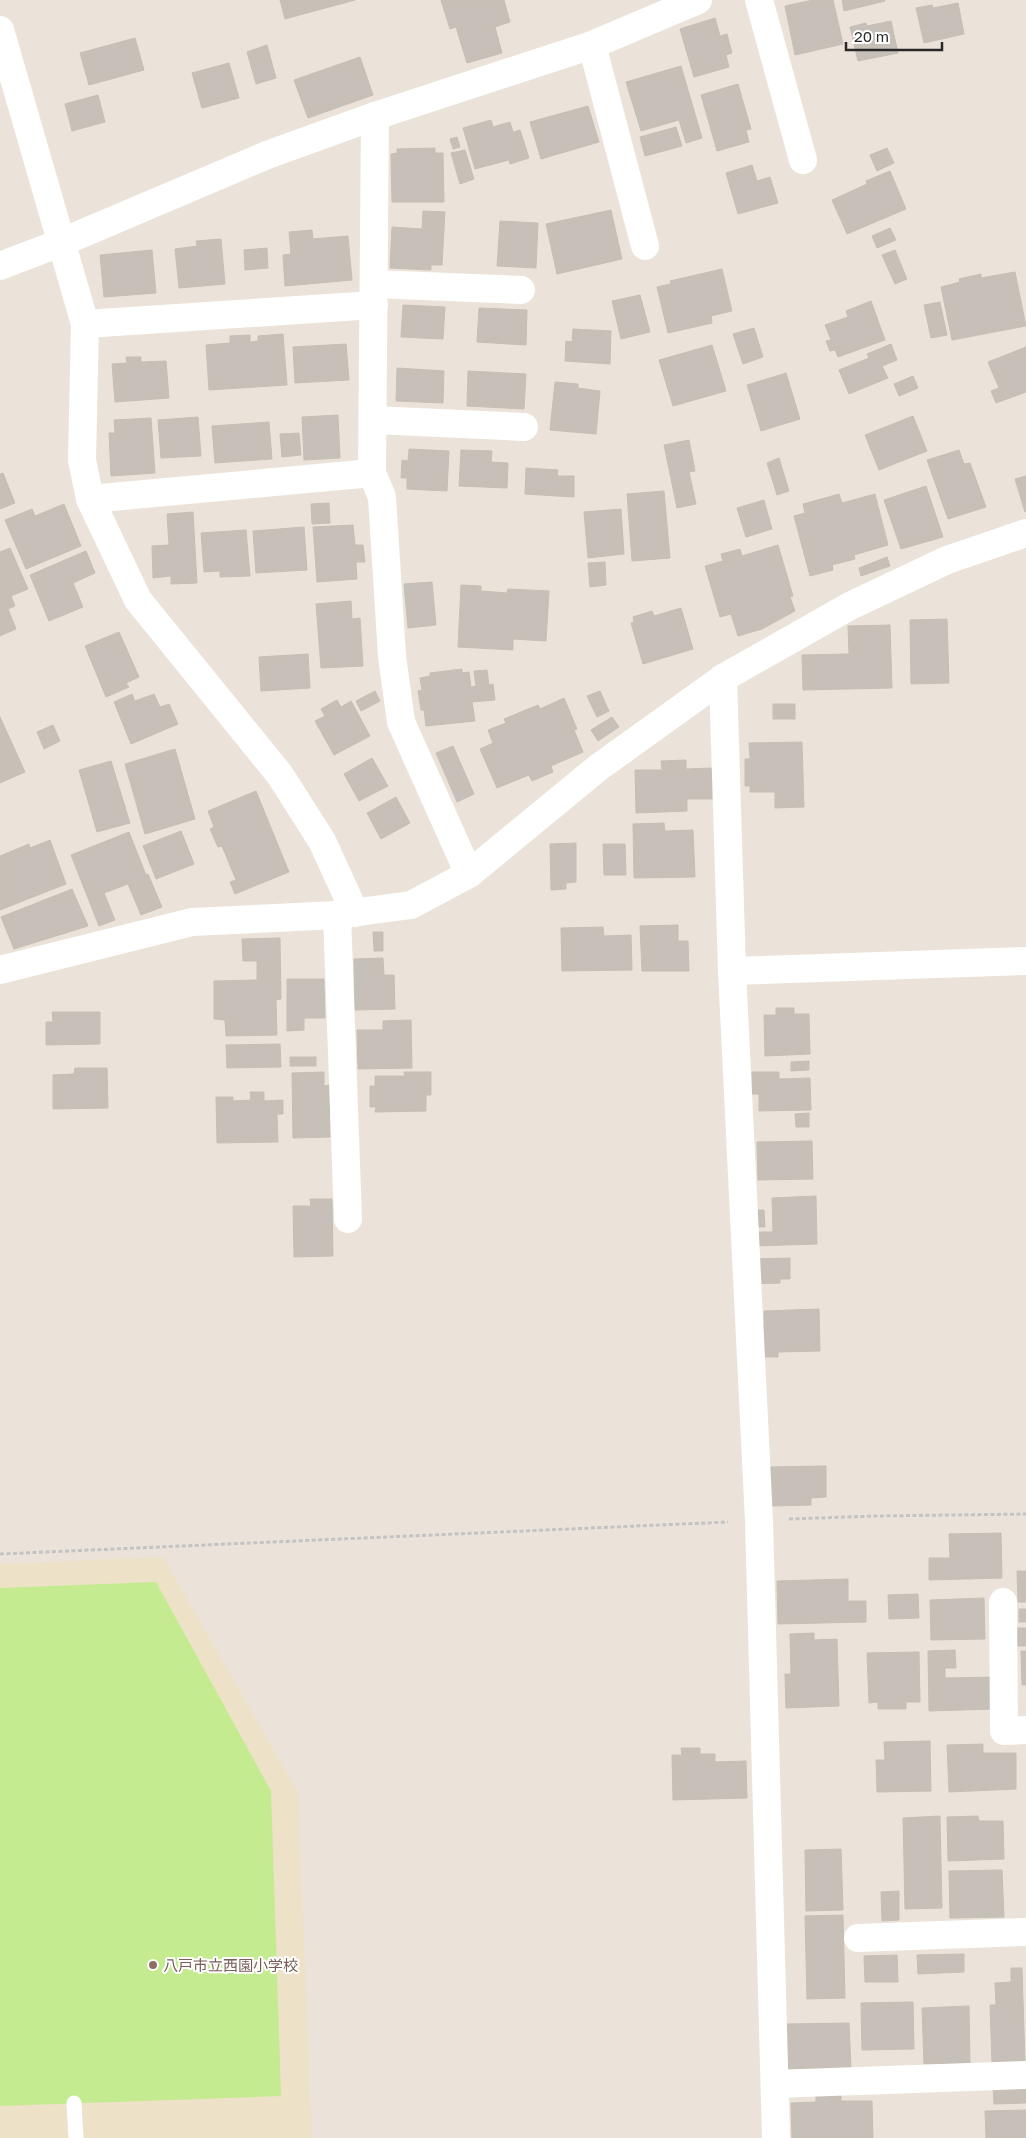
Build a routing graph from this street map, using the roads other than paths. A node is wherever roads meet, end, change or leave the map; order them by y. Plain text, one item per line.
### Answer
1 (760, 0) edge
2 (687, 2) edge
3 (2, 40) edge
4 (592, 45) junction
5 (375, 116) junction
6 (803, 160) dead end
7 (60, 243) junction
8 (645, 246) dead end
9 (0, 266) edge
10 (522, 290) dead end
11 (374, 294) junction
12 (84, 324) junction
13 (373, 420) junction
14 (524, 427) dead end
15 (372, 473) junction
16 (90, 499) junction
17 (1026, 533) edge
18 (723, 678) junction
19 (469, 874) junction
20 (346, 914) junction
21 (1026, 961) edge
22 (0, 970) edge
23 (732, 971) junction
24 (348, 1218) dead end
25 (1003, 1602) dead end
26 (1026, 1730) edge
27 (1026, 1932) edge
28 (858, 1938) dead end
29 (1026, 2075) edge
30 (775, 2084) junction
31 (74, 2103) dead end
32 (76, 2138) edge
33 (776, 2138) edge

1 - 6 street
2 - 4 street
3 - 7 street
4 - 5 street
4 - 8 street
5 - 7 street
5 - 11 street
7 - 9 street
7 - 12 street
10 - 11 street
11 - 12 street
11 - 13 street
12 - 16 street
13 - 14 street
13 - 15 street
15 - 16 street
15 - 19 street
16 - 20 street
17 - 18 street
18 - 19 street
18 - 23 street
19 - 20 street
20 - 22 street
20 - 24 street
21 - 23 street
23 - 30 street
25 - 26 street
27 - 28 street
29 - 30 street
30 - 33 street
31 - 32 lane

